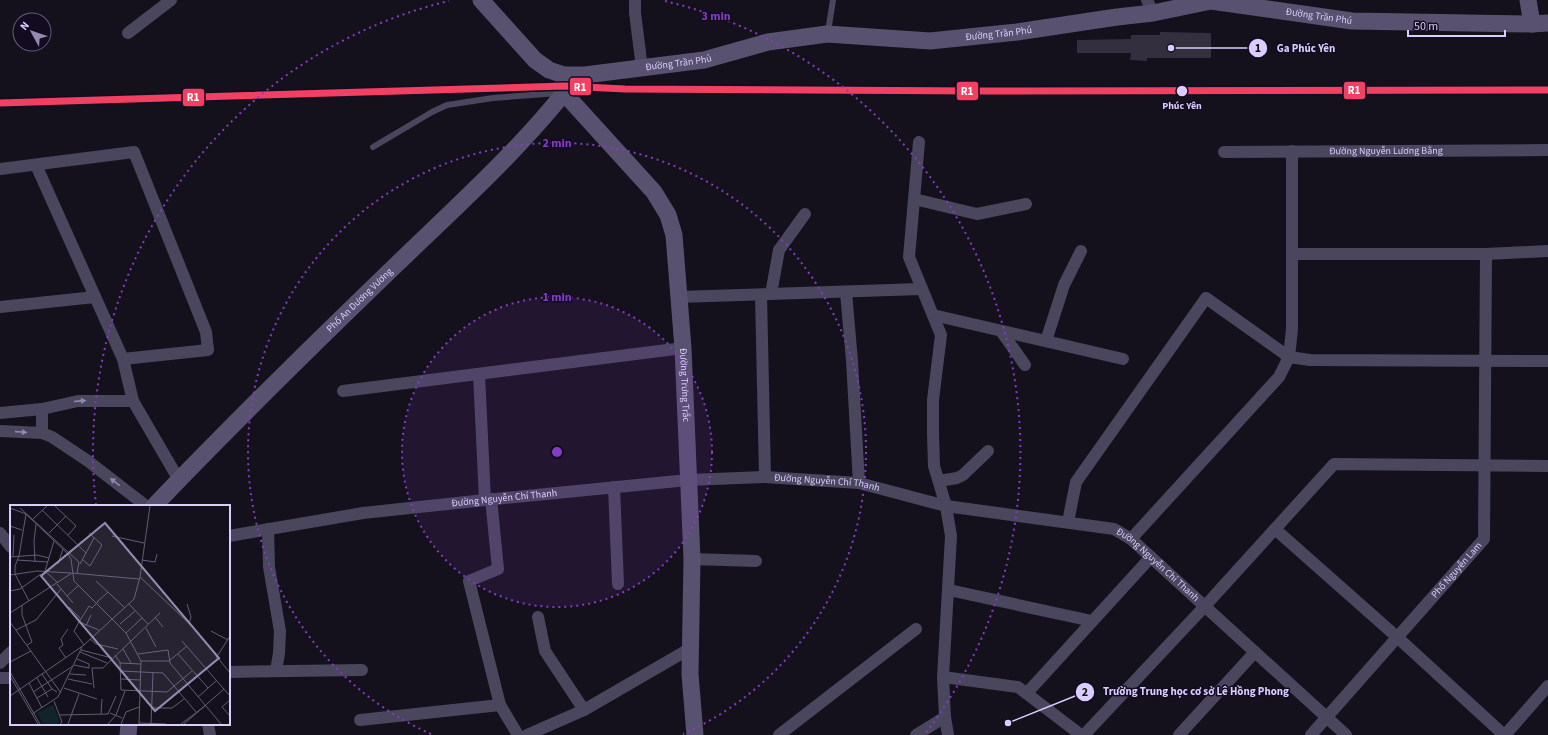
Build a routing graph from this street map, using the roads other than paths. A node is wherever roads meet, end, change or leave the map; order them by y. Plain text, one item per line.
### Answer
1 (171, 0) edge
2 (481, 0) edge
3 (635, 0) edge
4 (833, 0) edge
5 (1528, 0) edge
6 (1211, 1) edge
7 (1150, 6) edge
8 (1540, 23) edge
9 (128, 33) dead end
10 (828, 34) junction
11 (642, 68) junction
12 (564, 75) junction
13 (564, 93) junction
14 (919, 142) dead end
15 (373, 147) dead end
16 (1548, 150) edge
17 (1292, 151) junction
18 (1224, 152) dead end
19 (36, 165) junction
20 (0, 169) edge
21 (914, 199) junction
22 (1026, 204) dead end
23 (805, 214) dead end
24 (1081, 251) dead end
25 (1548, 251) edge
26 (1292, 254) junction
27 (1486, 254) junction
28 (921, 289) junction
29 (846, 292) junction
30 (766, 294) junction
31 (95, 297) junction
32 (678, 297) junction
33 (0, 307) edge
34 (933, 315) junction
35 (1001, 331) junction
36 (1046, 341) junction
37 (683, 348) junction
38 (1289, 357) junction
39 (1123, 358) dead end
40 (122, 359) junction
41 (1485, 361) junction
42 (1548, 361) edge
43 (1025, 365) dead end
44 (479, 374) junction
45 (343, 391) dead end
46 (133, 401) junction
47 (42, 409) junction
48 (0, 413) edge
49 (0, 431) edge
50 (42, 434) junction
51 (988, 451) dead end
52 (1484, 465) junction
53 (1548, 466) edge
54 (765, 477) junction
55 (179, 480) junction
56 (688, 480) junction
57 (939, 481) junction
58 (858, 482) junction
59 (614, 487) junction
60 (488, 499) junction
61 (145, 505) edge
62 (155, 505) edge
63 (946, 506) junction
64 (1068, 522) junction
65 (268, 529) junction
66 (1275, 529) junction
67 (0, 533) edge
68 (230, 536) edge
69 (1131, 539) junction
70 (10, 546) edge
71 (1150, 557) junction
72 (692, 559) junction
73 (756, 561) dead end
74 (618, 584) dead end
75 (949, 590) junction
76 (1205, 606) junction
77 (538, 617) dead end
78 (1092, 621) junction
79 (916, 628) dead end
80 (1397, 637) junction
81 (690, 648) junction
82 (1255, 652) junction
83 (10, 653) edge
84 (0, 663) edge
85 (362, 670) dead end
86 (276, 671) junction
87 (230, 672) edge
88 (943, 677) junction
89 (1548, 686) edge
90 (1027, 693) junction
91 (500, 705) junction
92 (584, 710) junction
93 (945, 717) junction
94 (1326, 717) junction
95 (360, 720) dead end
96 (129, 725) edge
97 (208, 725) edge
98 (128, 735) edge
99 (210, 735) edge
100 (518, 735) edge
101 (527, 735) edge
102 (695, 735) edge
103 (779, 735) edge
104 (916, 735) edge
105 (948, 735) edge
106 (1083, 735) edge
107 (1179, 735) edge
108 (1311, 735) edge
109 (1346, 735) edge
110 (1504, 735) edge

1 - 9 street
2 - 12 street, Đường Trần Phú
3 - 11 street
4 - 10 lane
5 - 8 street
6 - 7 street, Đường Trần Phú
6 - 8 street, Đường Trần Phú
7 - 10 street, Đường Trần Phú
10 - 11 street, Đường Trần Phú
11 - 12 street, Đường Trần Phú
12 - 13 street
13 - 15 lane
13 - 32 street, Đường Trưng Trắc
13 - 55 street, Phố An Dương Vương
14 - 21 street
16 - 17 street, Đường Nguyễn Lương Bằng
17 - 18 street, Đường Nguyễn Lương Bằng
17 - 26 street
19 - 20 street
19 - 31 street
19 - 40 street
21 - 22 street
21 - 28 street
23 - 30 street
24 - 36 street
25 - 27 street
26 - 27 street
26 - 38 street
27 - 41 street, Phố Nguyễn Lam
28 - 29 street
28 - 34 street
29 - 30 street
29 - 58 street
30 - 32 street
30 - 54 street
31 - 33 street
31 - 40 street
32 - 37 street, Đường Trưng Trắc
34 - 35 street
34 - 57 street
35 - 36 street
35 - 43 street
36 - 39 street
37 - 44 street
37 - 56 street, Đường Trưng Trắc
38 - 41 street
38 - 64 street
38 - 69 street
40 - 46 street
41 - 42 street
41 - 52 street, Phố Nguyễn Lam
44 - 45 street
44 - 60 street
47 -> 46 street
46 - 55 street
47 - 48 street
47 - 50 street
49 -> 50 street
61 -> 50 street
51 - 57 street
52 - 53 street
52 - 66 street
52 - 80 street, Phố Nguyễn Lam
54 - 56 street, Đường Nguyễn Chí Thanh
54 - 58 street, Đường Nguyễn Chí Thanh
55 - 62 street, Phố An Dương Vương
56 - 59 street, Đường Nguyễn Chí Thanh
56 - 72 street, Đường Trưng Trắc
57 - 63 street
58 - 63 street, Đường Nguyễn Chí Thanh
59 - 60 street, Đường Nguyễn Chí Thanh
59 - 74 street
60 - 65 street, Đường Nguyễn Chí Thanh
60 - 91 street
63 - 64 street, Đường Nguyễn Chí Thanh
63 - 75 street
64 - 69 street, Đường Nguyễn Chí Thanh
65 - 68 street, Đường Nguyễn Chí Thanh
65 - 86 street
66 - 76 street
66 - 80 street
67 - 70 street
69 - 71 street, Đường Nguyễn Chí Thanh
71 - 76 street, Đường Nguyễn Chí Thanh
71 - 78 street
72 - 73 street
72 - 81 street, Đường Trưng Trắc
75 - 78 street
75 - 88 street
76 - 82 street, Đường Nguyễn Chí Thanh
76 - 106 street
77 - 92 street
78 - 90 street
79 - 103 street
80 - 94 street, Phố Nguyễn Lam
80 - 110 street
81 - 92 street
81 - 102 street, Đường Trưng Trắc
82 - 94 street, Đường Nguyễn Chí Thanh
82 - 107 street
83 - 84 street
85 - 86 street
86 - 87 street
88 - 90 street
88 - 93 street
89 - 110 street
90 - 106 street
91 - 95 street
91 - 100 street
92 - 101 street
93 - 104 street
93 - 105 street
94 - 108 street, Phố Nguyễn Lam
94 - 109 street, Đường Nguyễn Chí Thanh
96 - 98 street
97 - 99 street

